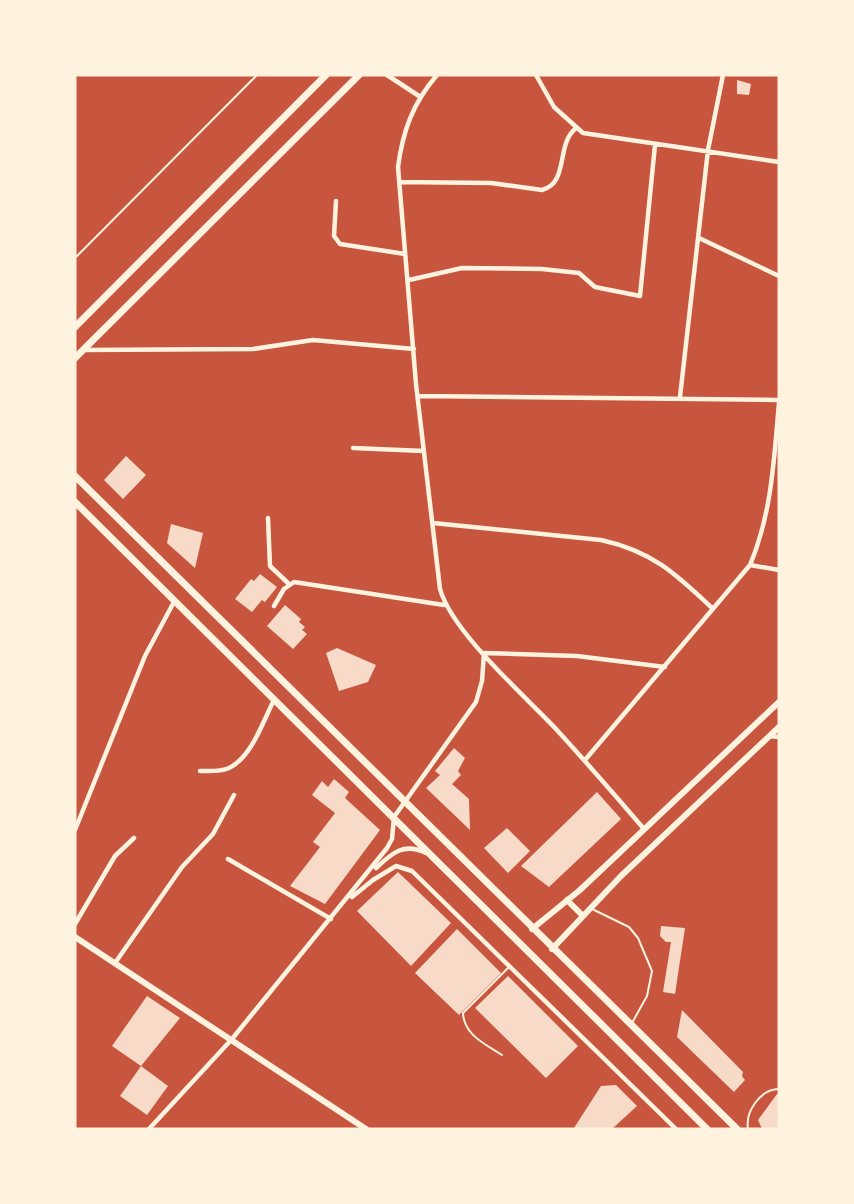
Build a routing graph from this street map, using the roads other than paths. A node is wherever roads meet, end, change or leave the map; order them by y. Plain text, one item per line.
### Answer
1 (257, 75) edge
2 (326, 75) edge
3 (358, 75) edge
4 (387, 75) edge
5 (437, 75) edge
6 (536, 75) edge
7 (723, 75) edge
8 (419, 96) junction
9 (575, 129) junction
10 (655, 145) junction
11 (708, 150) junction
12 (779, 162) edge
13 (399, 182) junction
14 (336, 201) dead end
15 (699, 238) junction
16 (405, 254) junction
17 (75, 258) edge
18 (779, 276) edge
19 (409, 280) junction
20 (75, 327) edge
21 (414, 348) junction
22 (82, 350) junction
23 (75, 358) edge
24 (419, 396) junction
25 (680, 398) junction
26 (779, 402) edge
27 (353, 448) dead end
28 (424, 451) junction
29 (75, 476) edge
30 (75, 502) edge
31 (268, 518) dead end
32 (433, 524) junction
33 (750, 565) junction
34 (779, 570) edge
35 (289, 584) junction
36 (175, 600) junction
37 (444, 605) junction
38 (274, 606) dead end
39 (713, 609) junction
40 (484, 653) junction
41 (665, 667) junction
42 (274, 700) junction
43 (779, 702) edge
44 (779, 727) edge
45 (769, 736) junction
46 (779, 737) edge
47 (585, 760) junction
48 (200, 771) dead end
49 (234, 795) dead end
50 (404, 801) junction
51 (394, 817) junction
52 (644, 829) junction
53 (75, 830) edge
54 (134, 838) dead end
55 (228, 859) dead end
56 (436, 859) junction
57 (369, 873) junction
58 (567, 900) junction
59 (341, 906) junction
60 (590, 908) junction
61 (582, 915) junction
62 (331, 919) junction
63 (75, 924) edge
64 (532, 929) junction
65 (75, 937) edge
66 (552, 949) junction
67 (115, 963) junction
68 (509, 966) junction
69 (631, 1025) junction
70 (232, 1039) junction
71 (502, 1054) dead end
72 (779, 1089) edge
73 (149, 1129) edge
74 (366, 1129) edge
75 (676, 1129) edge
76 (707, 1129) edge
77 (737, 1129) edge
78 (748, 1129) edge

1 - 17 lane
2 - 20 main road
3 - 22 main road
4 - 8 street
5 - 8 street
6 - 9 street
7 - 11 street
8 - 13 street
9 - 10 street
9 - 13 street
10 - 11 street
10 - 19 street
11 - 12 street
11 - 15 street
13 - 16 street
14 - 16 street
15 - 18 street
15 - 25 street
16 - 19 street
19 - 21 street
21 - 22 street
21 - 24 street
22 - 23 main road
24 - 25 street
24 - 28 street
25 - 26 street
26 - 33 street
27 - 28 street
28 - 32 street
29 - 50 main road
30 - 36 main road
31 - 35 street
32 - 37 street
32 - 39 street
33 - 34 street
33 - 39 street
35 - 37 street
35 - 38 street
36 - 42 main road
36 - 53 street
37 - 40 street
39 - 41 street
40 - 41 street
40 - 47 street
40 - 50 street
41 - 47 street
42 - 48 street
42 - 51 main road
43 - 52 main road
44 - 45 main road
45 - 46 street
45 - 60 main road
47 - 52 street
49 - 67 street
50 - 51 street
50 - 64 main road
51 - 56 main road
51 - 57 street
52 - 58 main road
54 - 63 street
55 - 62 street
56 - 57 street
56 - 76 main road
57 - 59 street
58 - 61 main road
58 - 64 main road
59 - 62 street
59 - 68 street
60 - 61 main road
60 - 69 lane
61 - 66 main road
62 - 70 street
64 - 66 main road
65 - 67 main road
66 - 69 main road
67 - 70 main road
68 - 71 lane
68 - 75 street
69 - 77 main road
70 - 73 street
70 - 74 main road
72 - 78 lane

